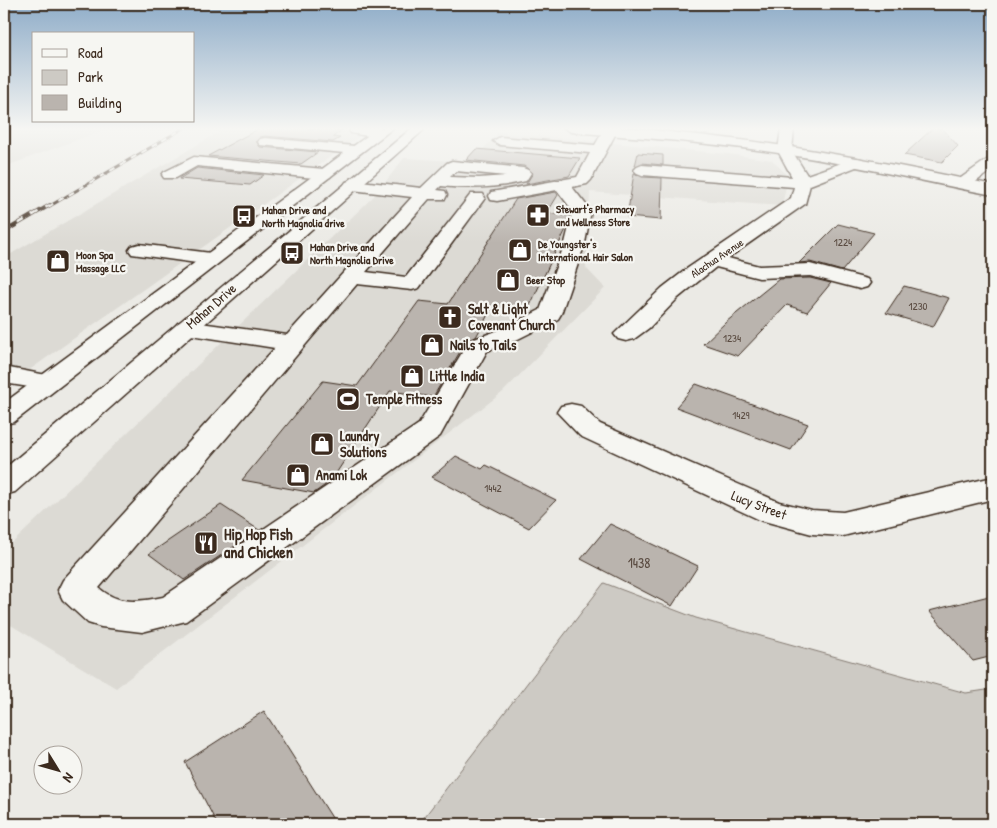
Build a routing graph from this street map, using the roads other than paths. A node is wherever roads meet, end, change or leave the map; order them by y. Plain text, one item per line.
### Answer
1 (184, 167) edge
2 (250, 167) edge
3 (334, 167) edge
4 (374, 167) edge
5 (591, 167) edge
6 (793, 167) edge
7 (844, 167) edge
8 (880, 167) edge
9 (986, 167) edge
10 (642, 170) dead end
11 (324, 174) junction
12 (170, 175) dead end
13 (802, 183) junction
14 (964, 183) junction
15 (352, 185) junction
16 (431, 187) junction
17 (554, 187) junction
18 (993, 190) edge
19 (478, 198) junction
20 (138, 250) dead end
21 (211, 259) junction
22 (714, 260) junction
23 (352, 277) junction
24 (860, 283) dead end
25 (131, 320) junction
26 (186, 328) junction
27 (626, 334) dead end
28 (294, 343) junction
29 (4, 375) edge
30 (48, 382) junction
31 (571, 412) dead end
32 (4, 416) edge
33 (4, 485) edge
34 (993, 488) edge

1 - 12 main road
2 - 11 main road
3 - 11 main road
4 - 15 main road, Mahan Drive
5 - 17 main road
6 - 13 main road
7 - 13 main road
8 - 14 main road
9 - 14 main road
10 - 13 main road
11 - 21 main road
13 - 22 main road, Alachua Avenue
14 - 18 main road
15 - 16 main road
15 - 26 main road, Mahan Drive
16 - 17 main road
16 - 19 main road
16 - 23 main road
17 - 19 main road
17 - 28 main road
19 - 23 main road
20 - 21 main road
21 - 25 main road
22 - 24 main road
22 - 27 main road, Alachua Avenue
23 - 28 main road
25 - 26 main road
25 - 30 main road
26 - 28 main road
26 - 33 main road, Mahan Drive
29 - 30 main road
30 - 32 main road
31 - 34 main road, Lucy Street

